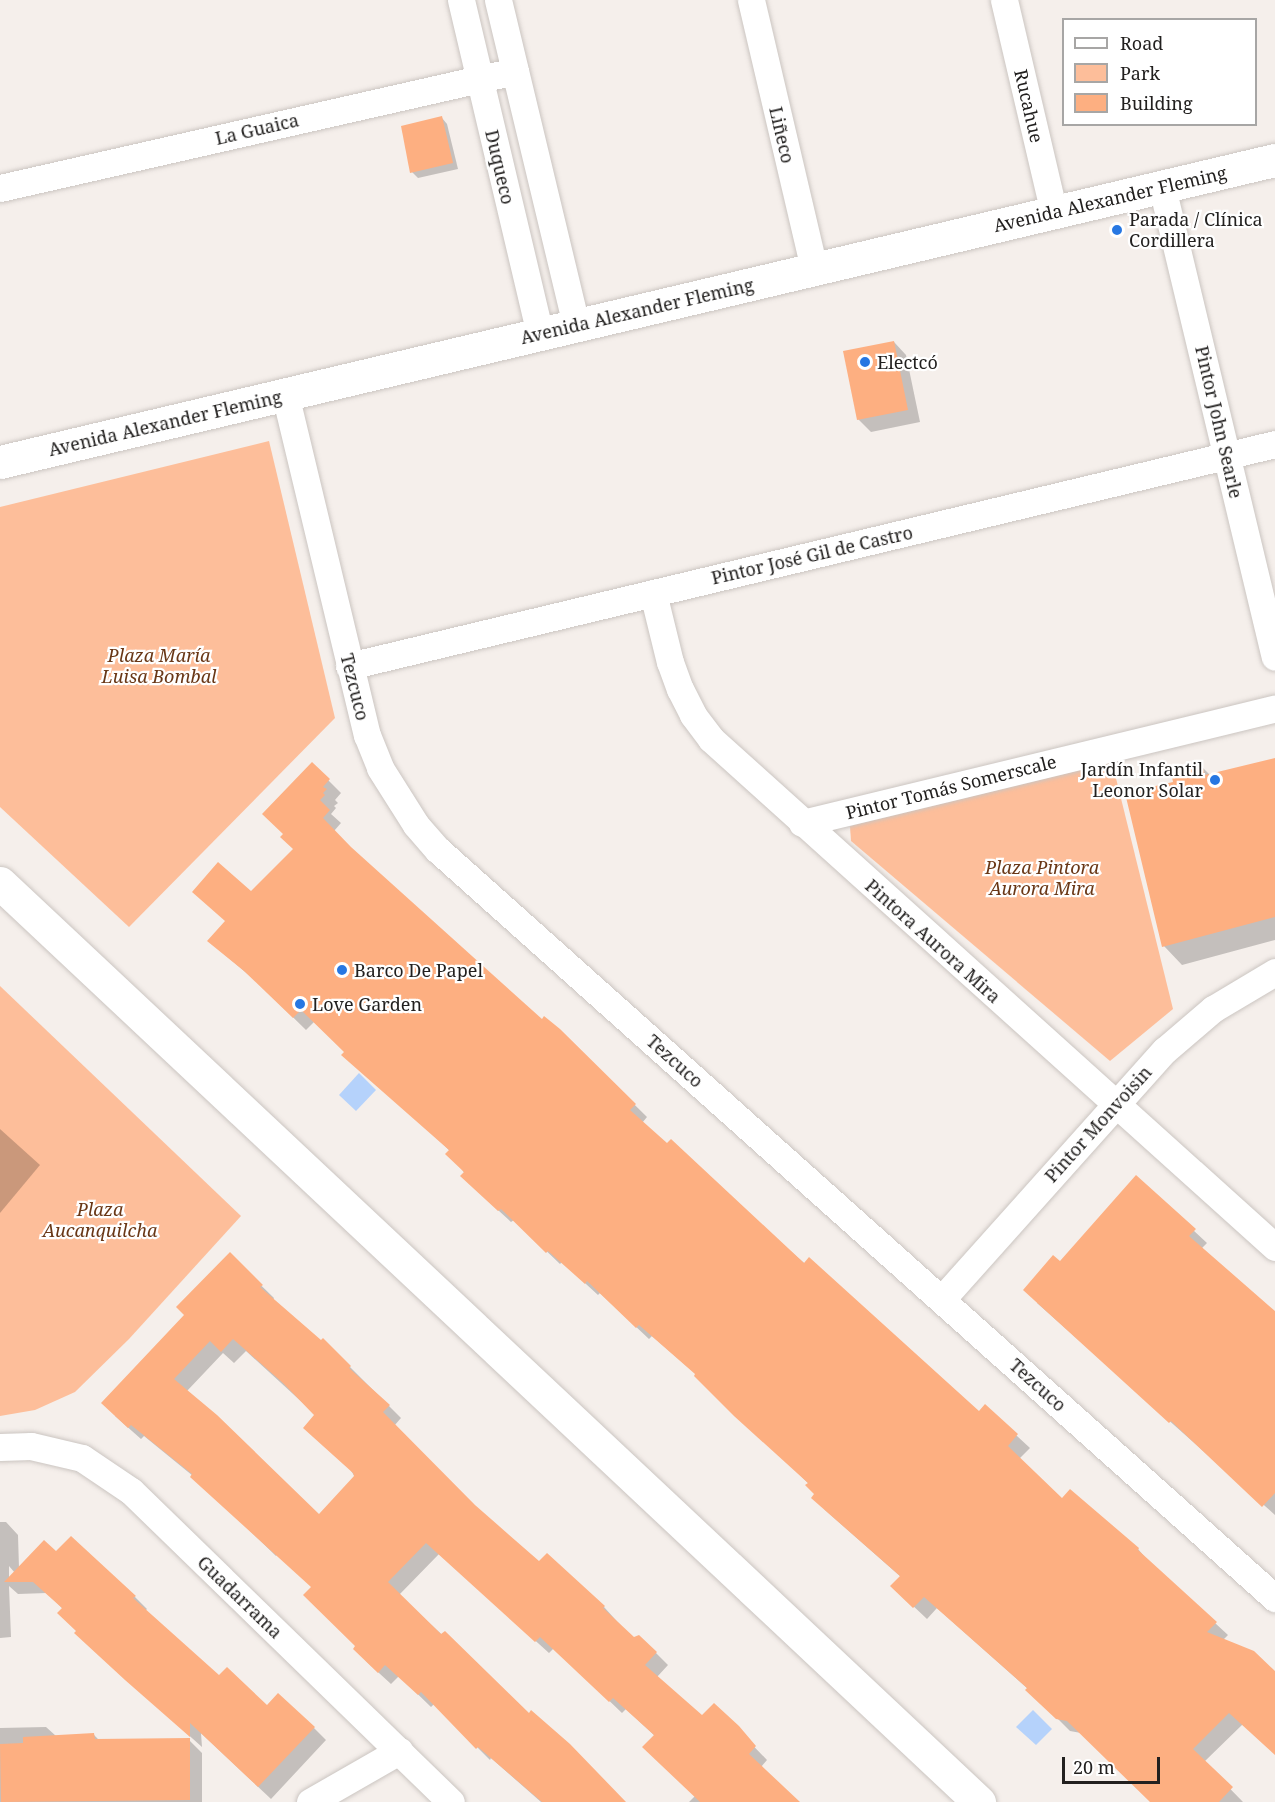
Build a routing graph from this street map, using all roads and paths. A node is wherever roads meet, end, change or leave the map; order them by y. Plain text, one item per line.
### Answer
1 (461, 0) edge
2 (498, 0) edge
3 (750, 0) edge
4 (1004, 0) edge
5 (515, 71) junction
6 (479, 78) junction
7 (1275, 160) edge
8 (1162, 187) junction
9 (0, 188) edge
10 (1054, 213) junction
11 (814, 269) junction
12 (576, 326) junction
13 (540, 334) junction
14 (285, 394) junction
15 (1275, 444) edge
16 (1227, 455) junction
17 (0, 462) edge
18 (653, 593) junction
19 (1275, 657) edge
20 (349, 666) junction
21 (1275, 709) edge
22 (802, 823) junction
23 (0, 883) edge
24 (1275, 972) edge
25 (1114, 1104) junction
26 (1275, 1247) edge
27 (942, 1299) junction
28 (0, 1447) edge
29 (1275, 1598) edge
30 (399, 1751) junction
31 (310, 1802) edge
32 (451, 1802) edge
33 (979, 1802) edge

1 - 6 street, Duqueco
2 - 5 street, Duqueco
3 - 11 street, Liñeco
4 - 10 street, Rucahue
5 - 6 street, La Guaica
5 - 12 street, Duqueco
6 - 9 street, La Guaica
6 - 13 street, Duqueco
7 - 8 main road, Avenida Alexander Fleming
8 - 10 main road, Avenida Alexander Fleming
8 - 16 street, Pintor John Searle
10 - 11 main road, Avenida Alexander Fleming
11 - 12 main road, Avenida Alexander Fleming
12 - 13 main road, Avenida Alexander Fleming
13 - 14 main road, Avenida Alexander Fleming
14 - 17 main road, Avenida Alexander Fleming
14 - 20 street, Tezcuco
15 - 16 street, Pintor José Gil de Castro
16 - 18 street, Pintor José Gil de Castro
16 - 19 street, Pintor John Searle
18 - 20 street, Pintor José Gil de Castro
18 - 22 street, Pintora Aurora Mira
20 - 27 street, Tezcuco
21 - 22 street, Pintor Tomás Somerscale
22 - 25 street, Pintora Aurora Mira
23 - 33 main road
24 - 25 street, Pintor Monvoisin
25 - 26 street, Pintora Aurora Mira
25 - 27 street, Pintor Monvoisin
27 - 29 street, Tezcuco
28 - 30 street, Guadarrama
30 - 31 street
30 - 32 street, Guadarrama

